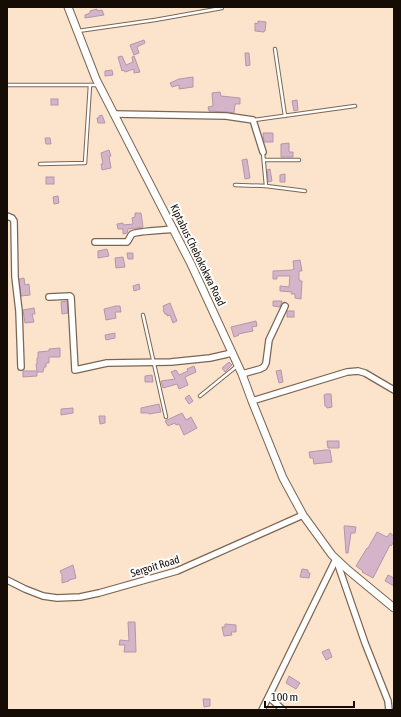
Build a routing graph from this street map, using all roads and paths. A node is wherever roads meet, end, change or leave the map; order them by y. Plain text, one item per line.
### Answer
1 (68, 7) edge
2 (221, 7) edge
3 (78, 32) junction
4 (275, 49) dead end
5 (7, 85) edge
6 (90, 85) junction
7 (99, 85) junction
8 (355, 106) dead end
9 (115, 114) junction
10 (285, 116) junction
11 (254, 120) junction
12 (263, 152) joint
13 (264, 160) junction
14 (299, 160) dead end
15 (40, 164) dead end
16 (235, 185) dead end
17 (266, 186) junction
18 (305, 191) dead end
19 (7, 216) edge
20 (174, 229) junction
21 (95, 242) dead end
22 (49, 298) dead end
23 (285, 306) dead end
24 (143, 314) dead end
25 (232, 353) junction
26 (154, 363) junction
27 (238, 366) junction
28 (21, 367) dead end
29 (242, 374) junction
30 (394, 390) edge
31 (200, 396) dead end
32 (252, 401) junction
33 (166, 417) dead end
34 (303, 515) junction
35 (336, 559) junction
36 (7, 580) edge
37 (394, 608) edge
38 (269, 697) junction
39 (262, 710) edge
40 (283, 710) edge
41 (389, 710) edge

1 - 3 street, Kiptabus Chebokokwa Road
2 - 3 lane
3 - 7 street, Kiptabus Chebokokwa Road
4 - 10 lane
5 - 6 lane
6 - 7 lane
6 - 15 lane
7 - 9 street, Kiptabus Chebokokwa Road
8 - 10 lane
9 - 11 street
9 - 20 street, Kiptabus Chebokokwa Road
10 - 11 lane
11 - 12 street
12 - 13 lane
13 - 14 lane
13 - 17 lane
16 - 17 lane
17 - 18 lane
19 - 28 street
20 - 21 street
20 - 25 street, Kiptabus Chebokokwa Road
22 - 26 street
23 - 29 street
24 - 26 lane
25 - 26 street
25 - 27 street, Kiptabus Chebokokwa Road
26 - 33 lane
27 - 29 street, Kiptabus Chebokokwa Road
27 - 31 lane
29 - 32 street, Kiptabus Chebokokwa Road
30 - 32 street
32 - 34 street, Kiptabus Chebokokwa Road
34 - 35 street, Kiptabus Chebokokwa Road
34 - 36 street, Sergoit Road
35 - 37 street, Kiptabus Chebokokwa Road
35 - 38 street
35 - 41 street
38 - 39 street
38 - 40 street

